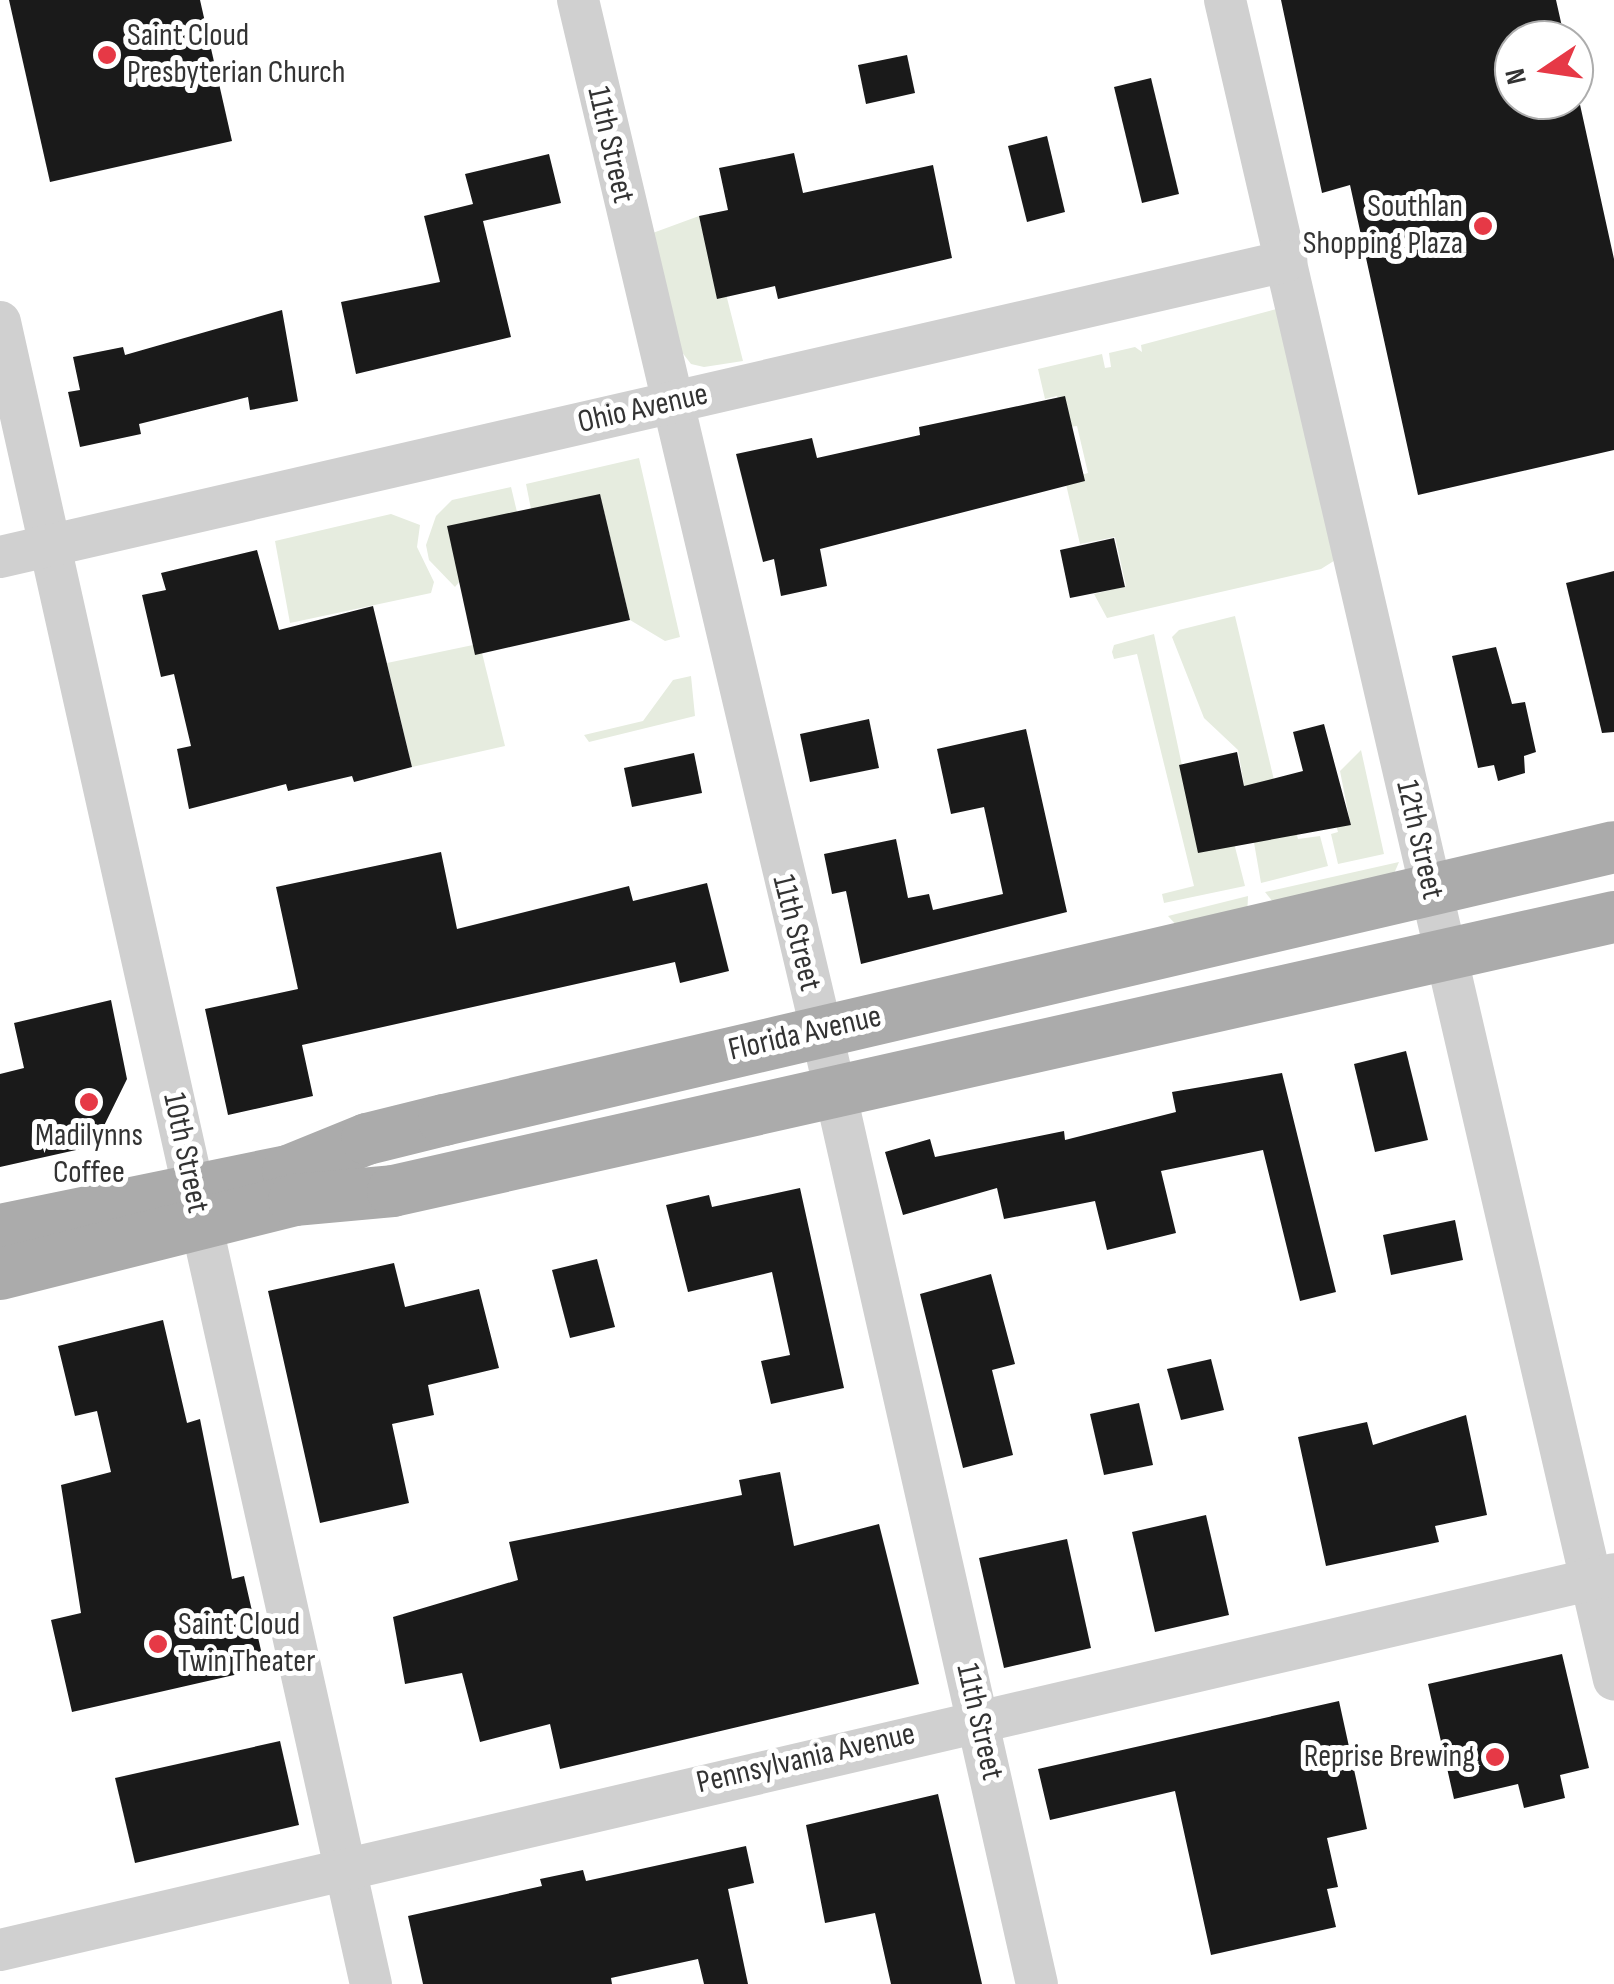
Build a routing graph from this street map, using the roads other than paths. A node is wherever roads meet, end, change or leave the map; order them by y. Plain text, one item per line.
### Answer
1 (578, 0) edge
2 (1225, 0) edge
3 (1286, 261) junction
4 (0, 322) edge
5 (668, 403) junction
6 (52, 545) junction
7 (0, 556) edge
8 (1614, 847) edge
9 (1431, 889) junction
10 (1614, 916) edge
11 (1446, 955) junction
12 (821, 1030) junction
13 (835, 1092) junction
14 (198, 1208) junction
15 (0, 1230) edge
16 (0, 1274) edge
17 (1602, 1576) edge
18 (1614, 1680) edge
19 (978, 1718) junction
20 (344, 1868) junction
21 (0, 1950) edge
22 (371, 1984) edge
23 (1036, 1984) edge

1 - 5 street, 11th Street
2 - 3 street, 12th Street
3 - 5 street, Ohio Avenue
3 - 9 street, 12th Street
4 - 6 street, 10th Street
5 - 6 street, Ohio Avenue
5 - 12 street, 11th Street
6 - 7 street, Ohio Avenue
6 - 14 street, 10th Street
8 - 9 main road, Florida Avenue
9 - 11 street, 12th Street
9 - 12 main road, Florida Avenue
10 - 11 main road, Florida Avenue
11 - 13 main road, Florida Avenue
11 - 17 street, 12th Street
12 - 13 street, 11th Street
12 - 14 main road, Florida Avenue
13 - 14 main road, Florida Avenue
13 - 19 street, 11th Street
14 - 15 main road, Florida Avenue
14 - 16 main road, Florida Avenue
14 - 20 street, 10th Street
17 - 18 street, 12th Street
17 - 19 street, Pennsylvania Avenue
19 - 20 street, Pennsylvania Avenue
19 - 23 street, 11th Street
20 - 21 street, Pennsylvania Avenue
20 - 22 street, 10th Street

